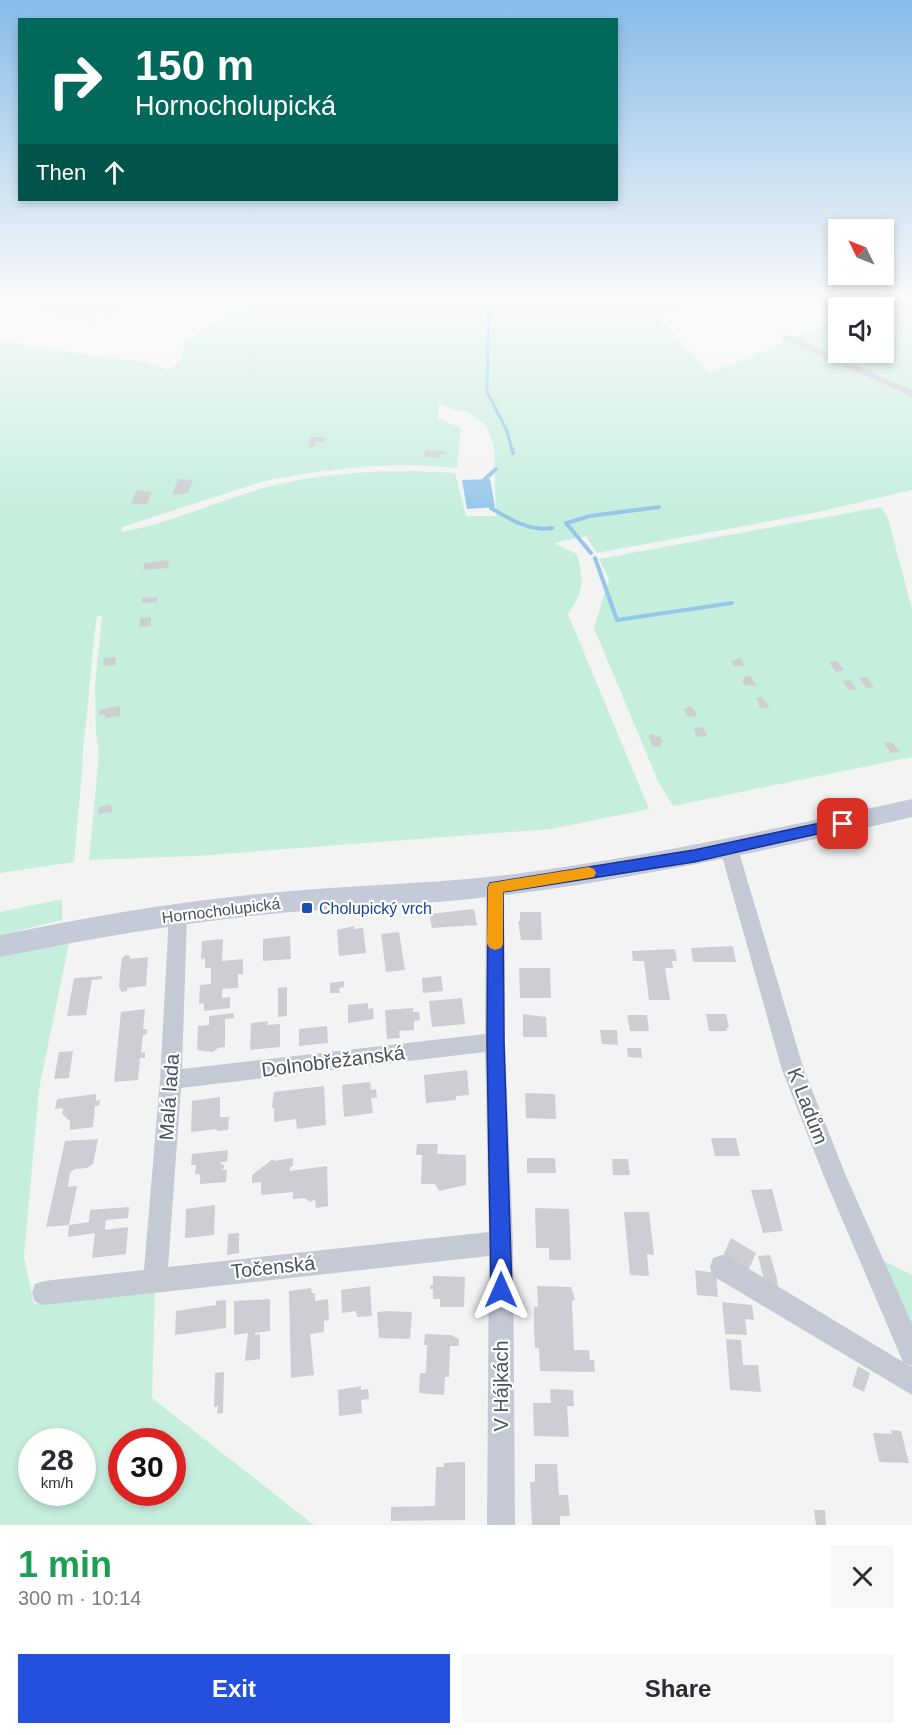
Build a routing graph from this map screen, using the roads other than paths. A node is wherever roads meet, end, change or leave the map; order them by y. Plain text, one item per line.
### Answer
1 (861, 371) edge
2 (912, 394) edge
3 (912, 808) edge
4 (729, 849) junction
5 (495, 887) junction
6 (178, 915) junction
7 (0, 946) edge
8 (495, 1042) junction
9 (171, 1080) junction
10 (501, 1243) junction
11 (722, 1267) dead end
12 (155, 1279) junction
13 (44, 1293) dead end
14 (912, 1353) edge
15 (912, 1382) edge
16 (501, 1525) edge

1 - 2 street
3 - 4 street, Hornocholupická
4 - 5 street, Hornocholupická
4 - 14 street, K Ladům
5 - 6 street, Hornocholupická
5 - 8 street, V Hájkách
6 - 7 street, Hornocholupická
6 - 9 street, Malá lada
8 - 9 street, Dolnobřežanská
8 - 10 street, V Hájkách
9 - 12 street, Malá lada
10 - 12 street, Točenská
10 - 16 street, V Hájkách
11 - 15 street
12 - 13 street, Točenská

